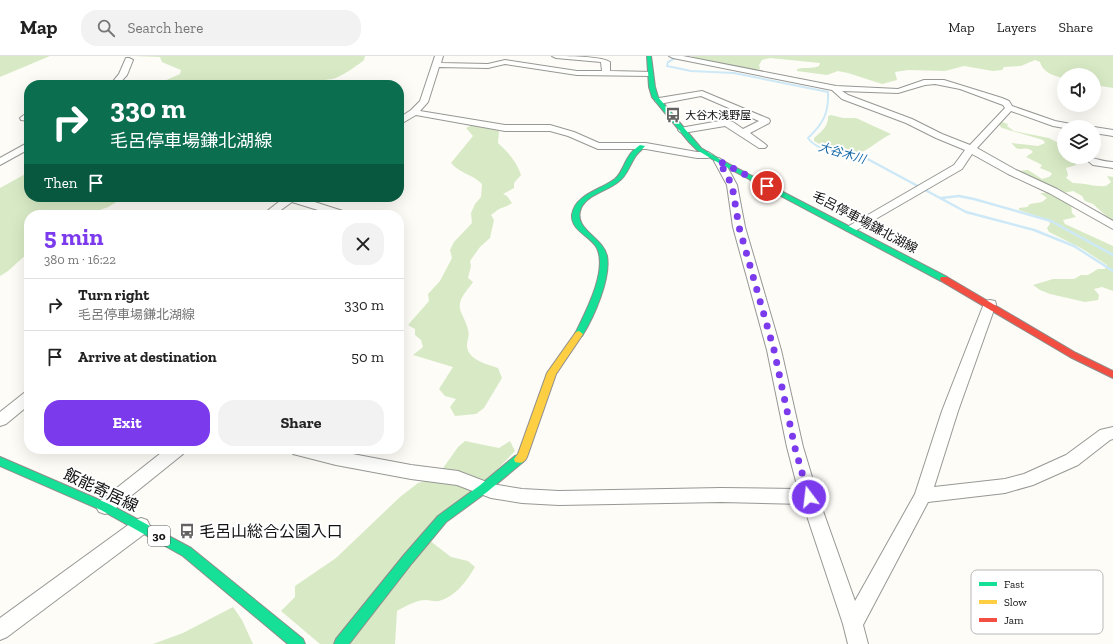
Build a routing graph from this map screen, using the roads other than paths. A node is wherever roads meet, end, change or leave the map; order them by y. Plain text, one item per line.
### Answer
1 (439, 56) edge
2 (556, 56) edge
3 (649, 56) edge
4 (676, 57) edge
5 (129, 60) dead end
6 (436, 65) junction
7 (606, 73) junction
8 (650, 74) junction
9 (118, 80) edge
10 (836, 88) junction
11 (659, 101) junction
12 (1009, 108) junction
13 (414, 112) junction
14 (404, 119) edge
15 (1057, 124) edge
16 (683, 130) junction
17 (1101, 131) edge
18 (743, 133) junction
19 (1113, 133) edge
20 (642, 146) junction
21 (762, 146) dead end
22 (24, 148) edge
23 (971, 149) junction
24 (714, 158) junction
25 (0, 162) edge
26 (1100, 164) edge
27 (1113, 165) edge
28 (284, 202) edge
29 (306, 202) edge
30 (273, 210) edge
31 (330, 210) edge
32 (1113, 226) edge
33 (851, 229) junction
34 (990, 304) junction
35 (1113, 375) edge
36 (24, 401) edge
37 (0, 420) edge
38 (1113, 433) edge
39 (171, 454) edge
40 (320, 454) edge
41 (0, 461) edge
42 (483, 489) junction
43 (923, 495) junction
44 (809, 497) junction
45 (104, 507) junction
46 (141, 526) junction
47 (853, 624) junction
48 (0, 630) edge
49 (294, 643) edge
50 (341, 644) edge
51 (858, 644) edge

1 - 6 street
2 - 7 street
3 - 8 main road, 毛呂停車場鎌北湖線
4 - 10 street
5 - 9 street
6 - 7 street
6 - 13 street
7 - 8 street
8 - 11 main road, 毛呂停車場鎌北湖線
10 - 12 street
10 - 23 street
11 - 16 main road, 毛呂停車場鎌北湖線
11 - 18 street
12 - 15 street
12 - 23 street
13 - 14 street
13 - 20 street
16 - 18 street
16 - 24 main road, 毛呂停車場鎌北湖線
17 - 19 street
18 - 21 street
20 - 24 street
20 - 42 main road
22 - 25 street
23 - 32 street
23 - 33 street
24 - 33 main road, 毛呂停車場鎌北湖線
24 - 44 street
26 - 27 street
28 - 30 street
29 - 31 street
33 - 34 main road, 毛呂停車場鎌北湖線
34 - 35 main road, 毛呂停車場鎌北湖線
34 - 43 street
36 - 37 street
38 - 43 street
39 - 45 street
40 - 42 street
41 - 45 main road, 飯能寄居線 / 30
42 - 44 street
42 - 50 main road
43 - 47 street
44 - 47 street
45 - 46 main road, 飯能寄居線 / 30
46 - 48 street
46 - 49 main road, 飯能寄居線 / 30
47 - 51 street

